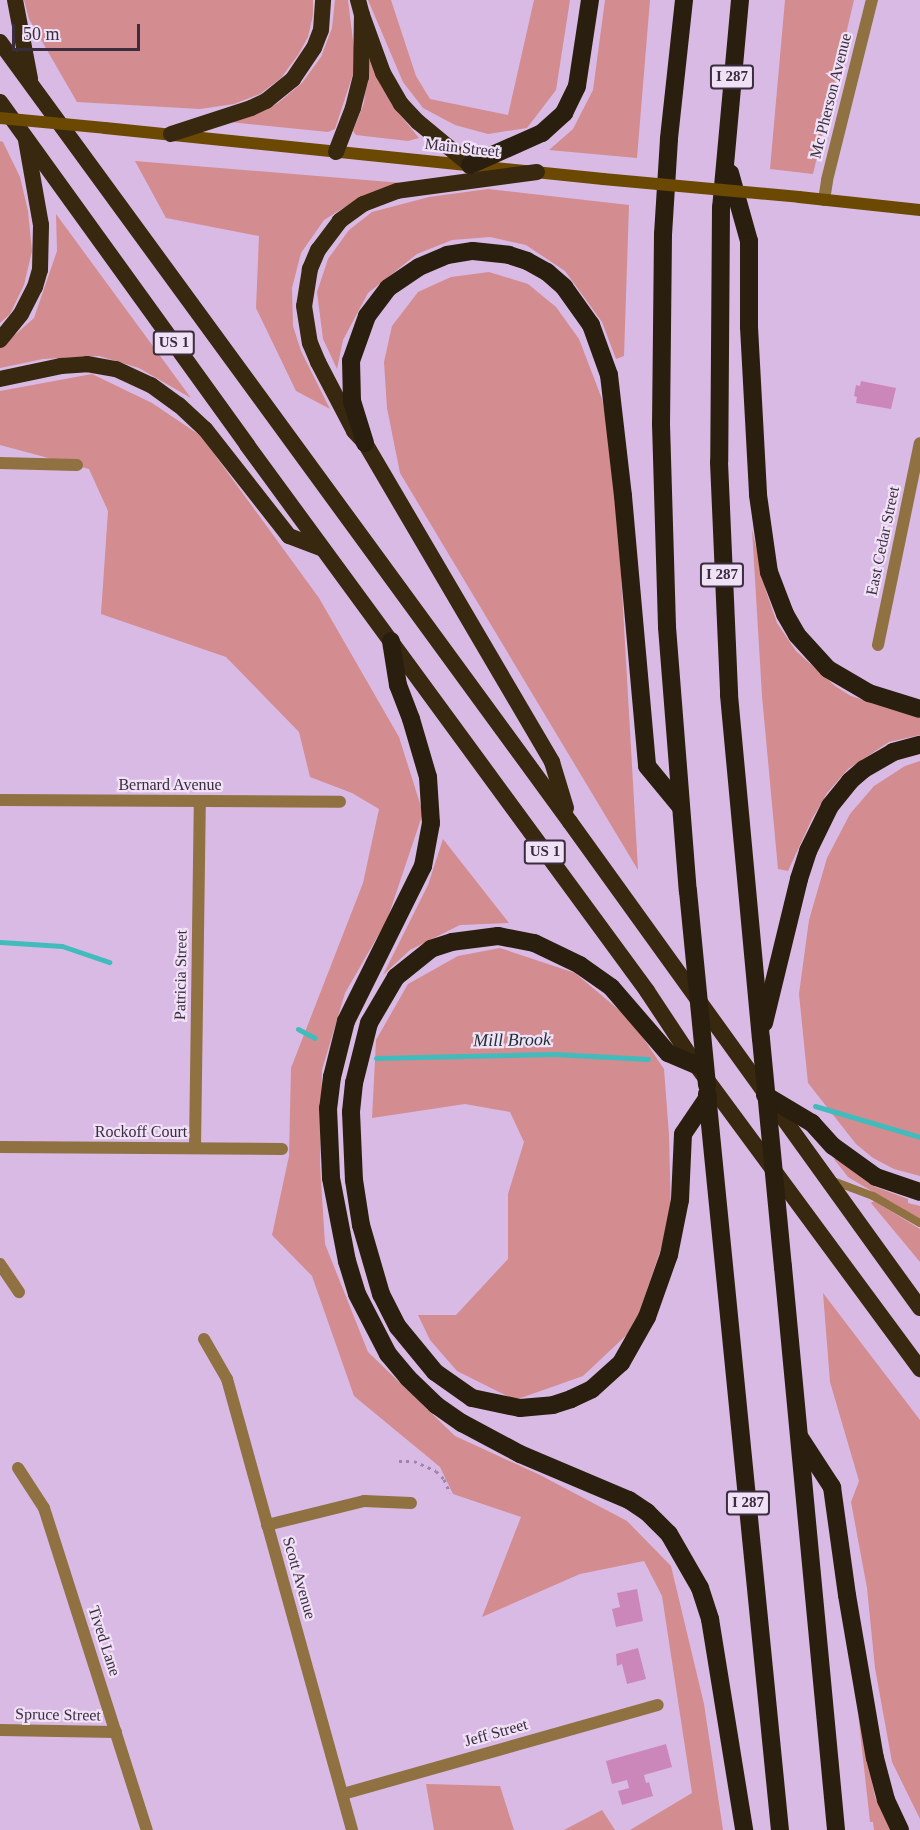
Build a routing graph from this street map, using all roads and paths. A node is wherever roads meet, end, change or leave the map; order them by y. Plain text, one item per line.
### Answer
1 (15, 0) edge
2 (323, 0) edge
3 (590, 0) edge
4 (684, 0) edge
5 (740, 0) edge
6 (872, 0) edge
7 (360, 8) edge
8 (0, 42) edge
9 (30, 82) junction
10 (0, 102) edge
11 (0, 118) edge
12 (171, 134) junction
13 (26, 136) junction
14 (336, 152) junction
15 (725, 154) junction
16 (470, 165) junction
17 (537, 172) junction
18 (824, 200) junction
19 (920, 210) edge
20 (0, 340) edge
21 (0, 379) edge
22 (920, 442) edge
23 (365, 443) junction
24 (0, 464) edge
25 (77, 465) dead end
26 (324, 549) junction
27 (392, 641) junction
28 (878, 645) dead end
29 (920, 709) edge
30 (920, 744) edge
31 (0, 800) edge
32 (200, 801) junction
33 (340, 802) dead end
34 (680, 806) junction
35 (570, 822) junction
36 (761, 1039) junction
37 (696, 1065) junction
38 (707, 1091) junction
39 (765, 1095) junction
40 (0, 1148) edge
41 (195, 1148) junction
42 (282, 1149) dead end
43 (828, 1179) junction
44 (920, 1192) edge
45 (920, 1223) edge
46 (0, 1264) edge
47 (20, 1292) dead end
48 (920, 1308) edge
49 (204, 1339) dead end
50 (920, 1369) edge
51 (799, 1436) junction
52 (399, 1461) dead end
53 (18, 1468) dead end
54 (450, 1492) dead end
55 (411, 1503) dead end
56 (267, 1525) junction
57 (658, 1705) dead end
58 (0, 1730) edge
59 (116, 1732) junction
60 (343, 1794) junction
61 (147, 1830) edge
62 (352, 1830) edge
63 (744, 1830) edge
64 (780, 1830) edge
65 (837, 1830) edge
66 (900, 1830) edge

1 - 9 highway
2 - 12 highway
3 - 16 highway
4 - 34 highway, I 287
5 - 15 highway, I 287
6 - 18 street, Mc Pherson Avenue
7 - 14 highway
7 - 16 highway
8 - 9 highway, US 1
9 - 35 highway, US 1
10 - 13 highway, US 1
11 - 12 main road, Main Street, bridge
12 - 14 main road, Main Street
13 - 20 highway
13 - 26 highway, US 1
14 - 16 main road, Main Street
15 - 29 highway
15 - 36 highway, I 287
16 - 17 main road, Main Street
17 - 18 main road, Main Street, bridge
17 - 23 highway
18 - 19 main road, Main Street
21 - 26 highway
22 - 28 street, East Cedar Street
23 - 34 highway
23 - 35 highway
24 - 25 street
26 - 27 highway, US 1
27 - 37 highway, US 1
27 - 63 highway
30 - 36 highway
31 - 32 street, Bernard Avenue
32 - 33 street, Bernard Avenue
32 - 41 street, Patricia Street
34 - 38 highway, I 287, bridge
35 - 39 highway, US 1
36 - 51 highway, I 287, bridge
37 - 38 highway
37 - 50 highway, US 1
38 - 64 highway, I 287
39 - 43 highway, US 1
39 - 44 highway
40 - 41 street, Rockoff Court
41 - 42 street, Rockoff Court
43 - 45 lane
43 - 48 highway, US 1
46 - 47 street
49 - 56 street, Scott Avenue
51 - 65 highway, I 287
51 - 66 highway
52 - 54 path
53 - 59 street, Tived Lane
55 - 56 street
56 - 60 street, Scott Avenue
57 - 60 street, Jeff Street
58 - 59 street, Spruce Street
59 - 61 street, Tived Lane
60 - 62 street, Scott Avenue

